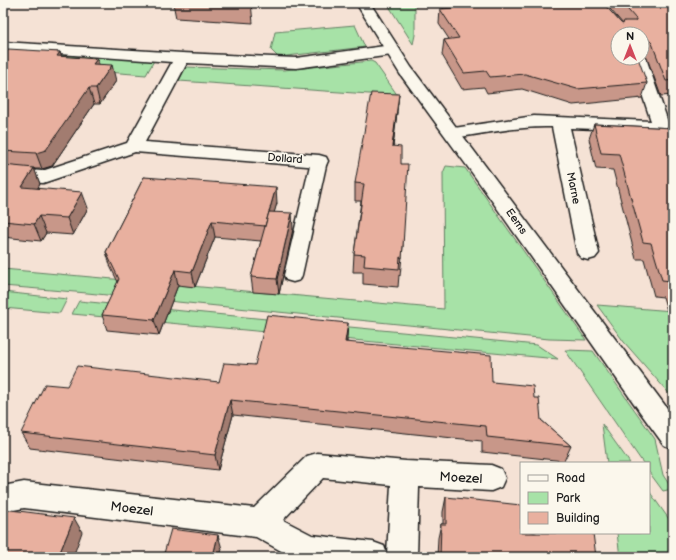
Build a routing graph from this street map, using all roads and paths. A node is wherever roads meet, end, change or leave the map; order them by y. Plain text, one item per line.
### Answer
1 (363, 3) edge
2 (3, 46) edge
3 (392, 50) junction
4 (182, 58) junction
5 (641, 66) edge
6 (560, 122) junction
7 (667, 127) edge
8 (454, 133) junction
9 (134, 147) junction
10 (319, 161) joint
11 (3, 174) edge
12 (588, 253) dead end
13 (293, 275) dead end
14 (673, 437) edge
15 (406, 474) junction
16 (492, 478) dead end
17 (3, 499) edge
18 (260, 523) junction
19 (309, 554) edge
20 (373, 557) edge
21 (402, 557) edge

1 - 3 street, Eems
2 - 4 street
3 - 4 street
3 - 8 street, Eems
4 - 9 street
5 - 7 street
6 - 7 street
6 - 8 street
6 - 12 street, Marne
8 - 14 street, Eems
9 - 10 street, Dollard
9 - 11 street, Dollard
10 - 13 lane, Dollard
15 - 16 street, Moezel
15 - 18 street, Moezel
15 - 21 street
17 - 18 street, Moezel
18 - 19 street, Moezel
19 - 20 street, Moezel

